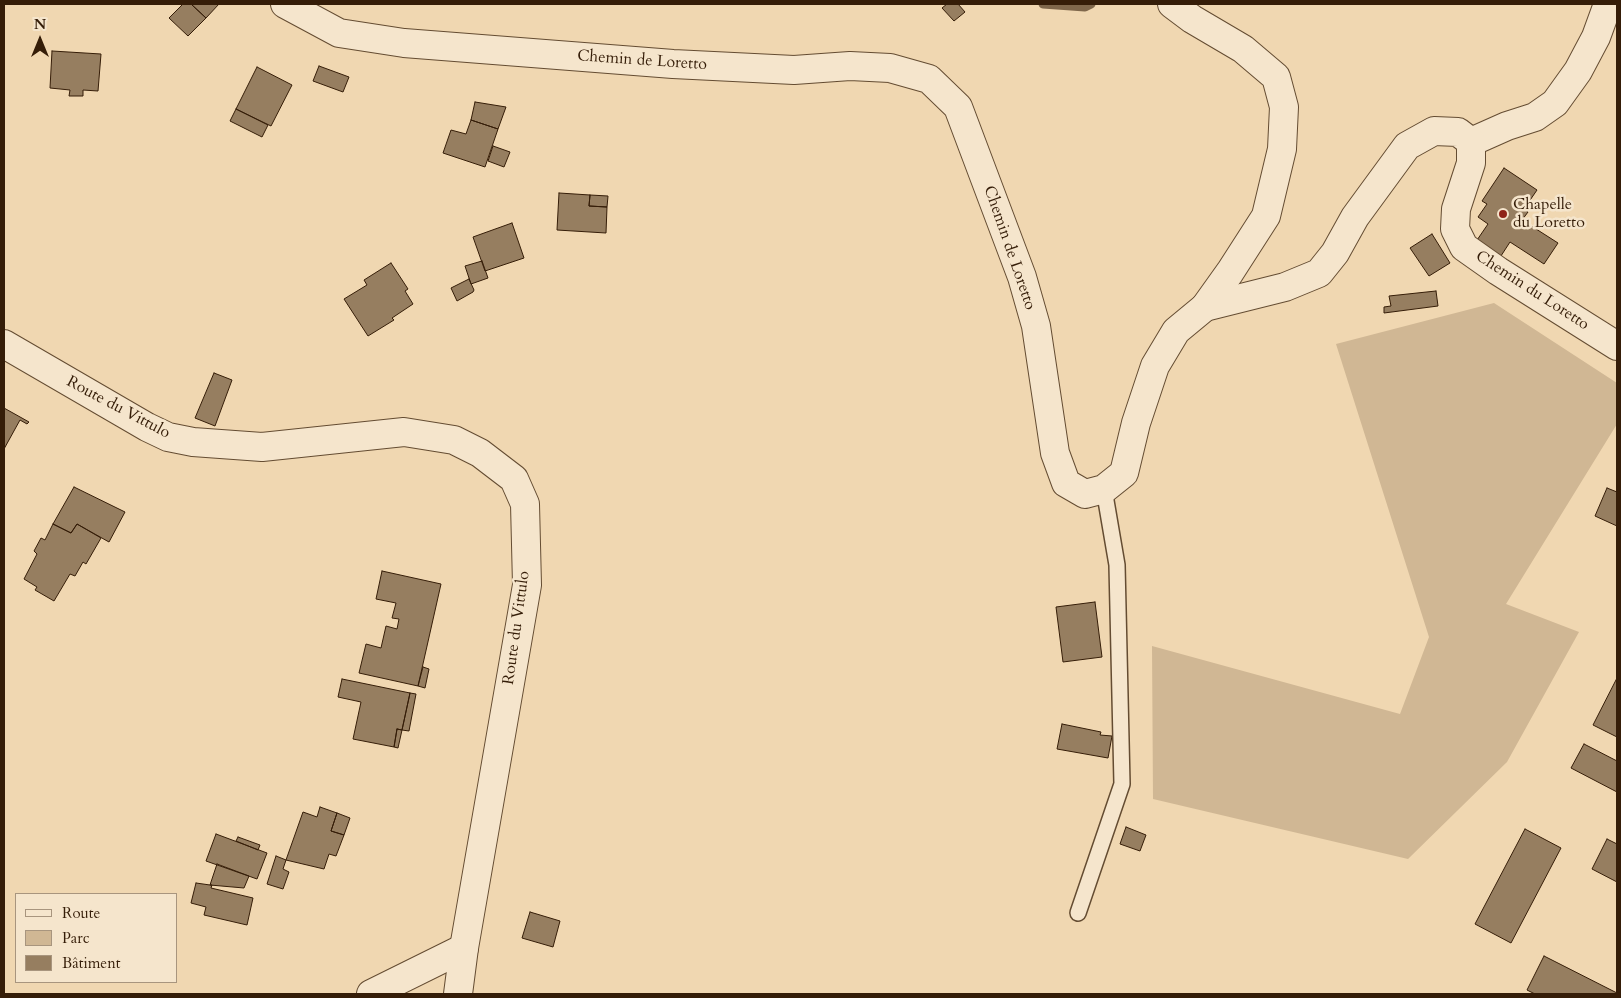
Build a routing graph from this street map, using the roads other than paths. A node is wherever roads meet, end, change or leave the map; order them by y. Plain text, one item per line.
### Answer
1 (285, 4) edge
2 (1172, 4) edge
3 (1608, 4) edge
4 (1471, 142) junction
5 (1205, 307) junction
6 (4, 344) edge
7 (1617, 346) edge
8 (1104, 489) junction
9 (1078, 912) dead end
10 (464, 948) junction
11 (371, 994) edge
12 (458, 994) edge

1 - 8 street, Chemin de Loretto
2 - 5 street
3 - 4 street
4 - 5 street
4 - 7 street, Chemin du Loretto
5 - 8 street
6 - 10 street, Route du Vittulo
8 - 9 lane
10 - 11 street
10 - 12 street, Route du Vittulo

